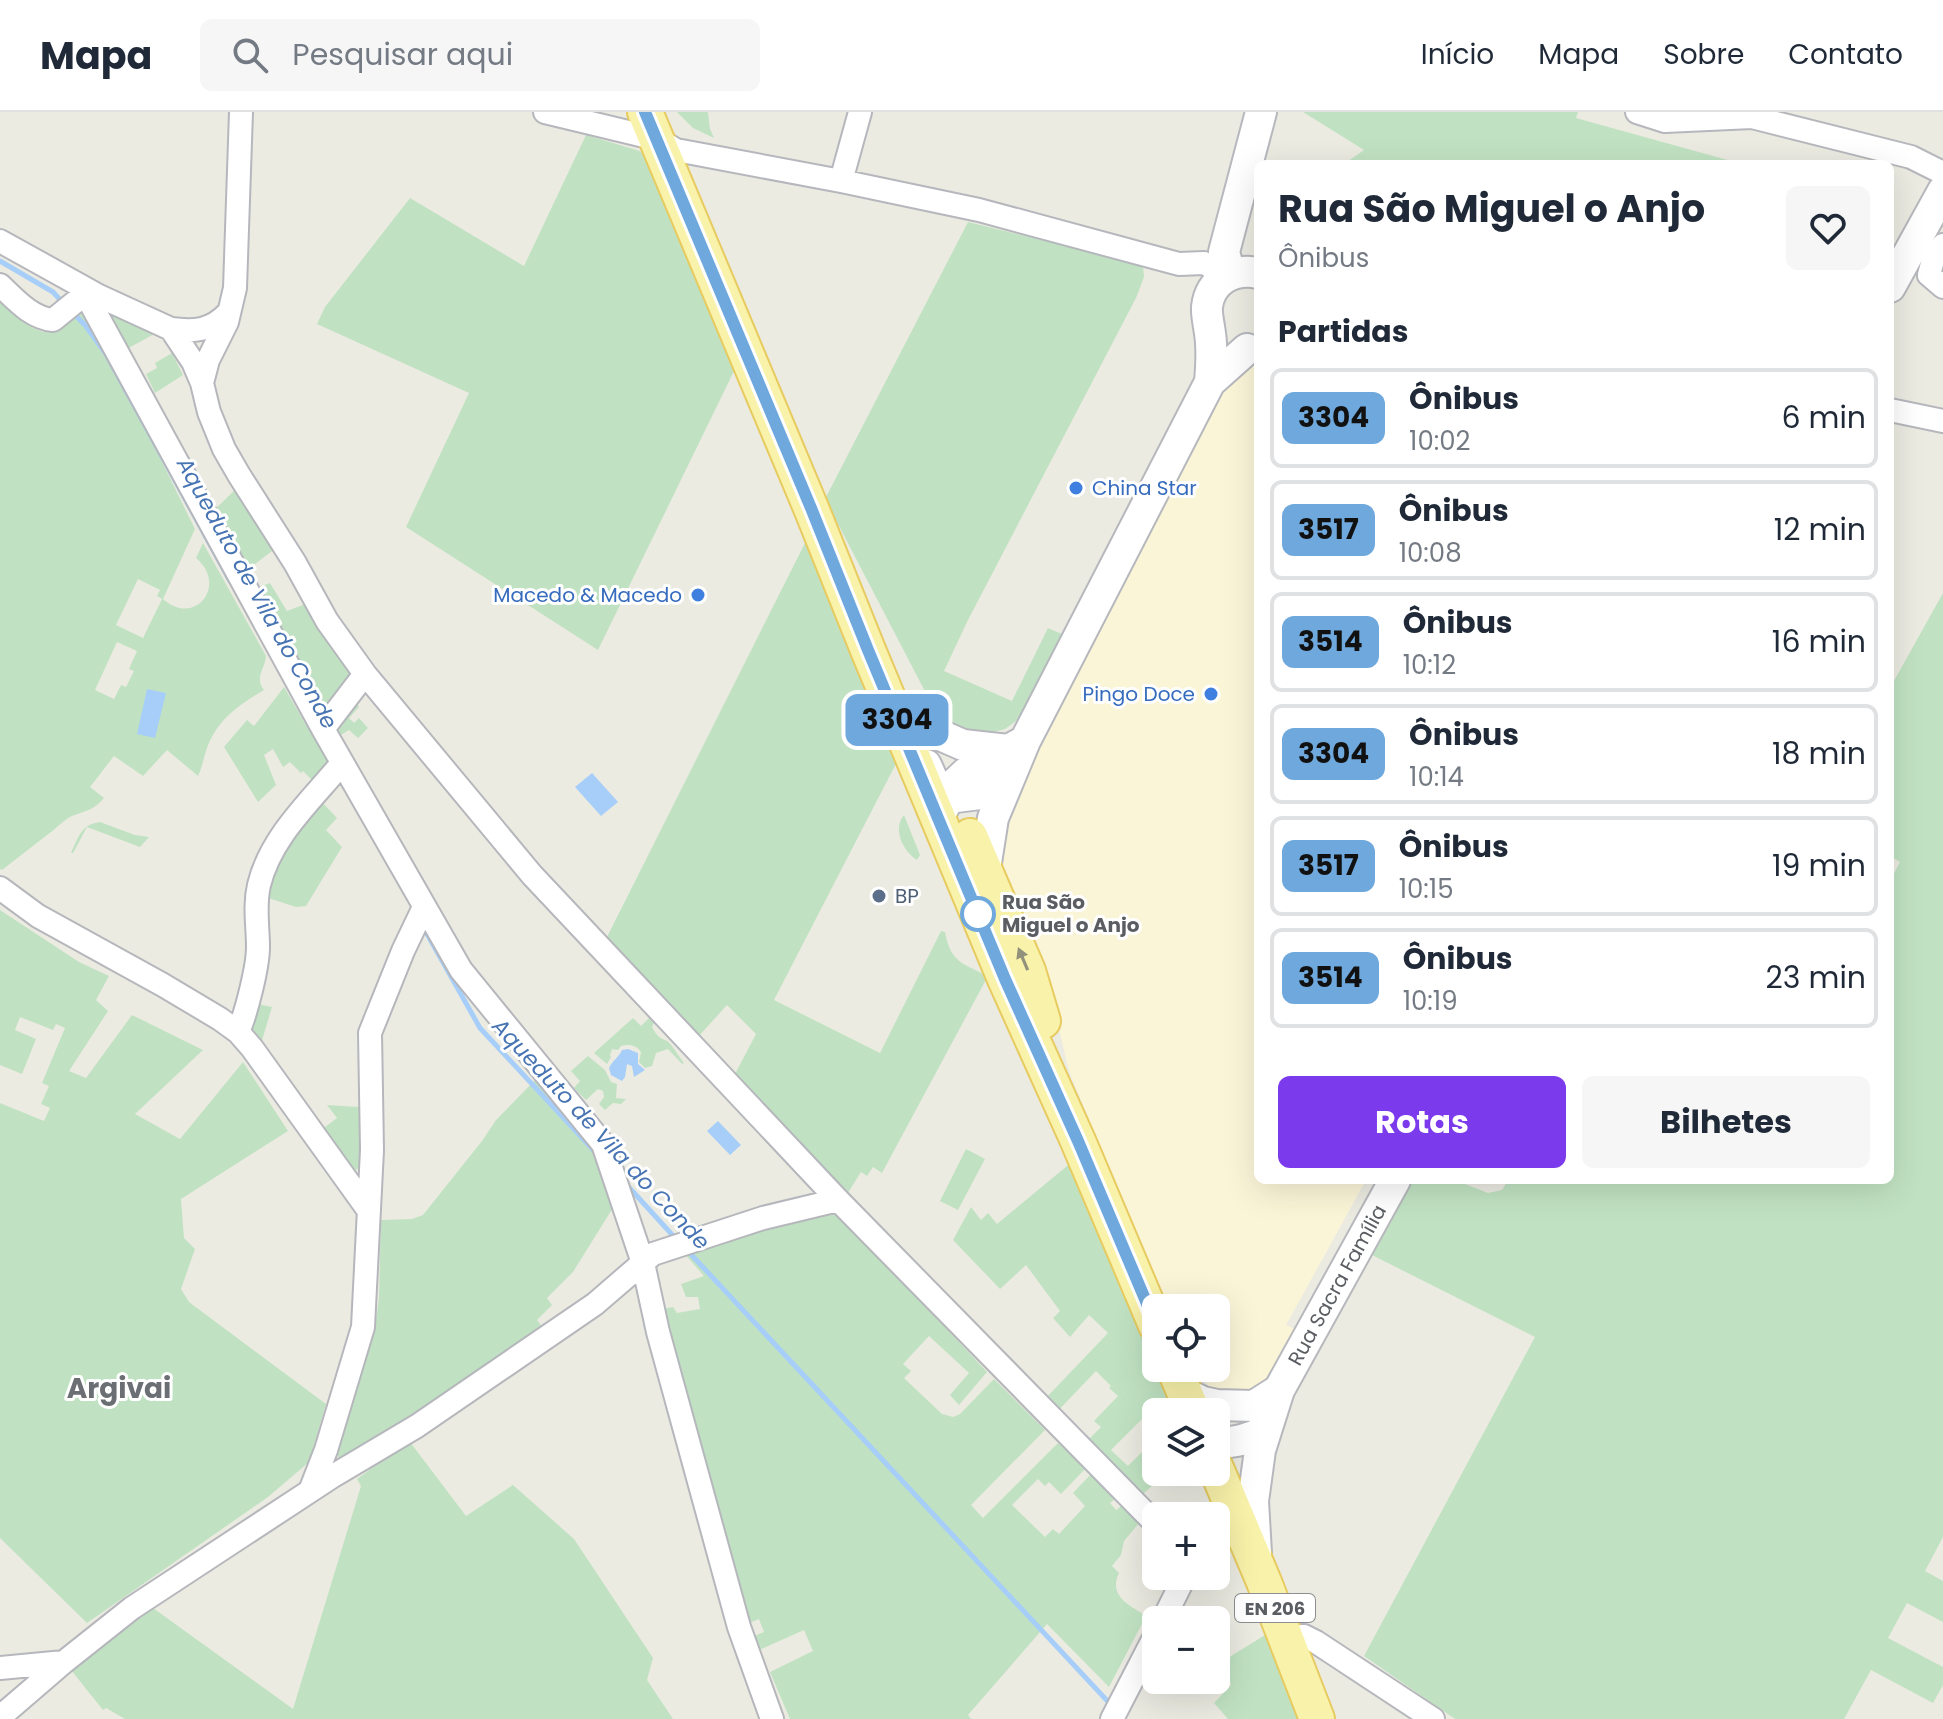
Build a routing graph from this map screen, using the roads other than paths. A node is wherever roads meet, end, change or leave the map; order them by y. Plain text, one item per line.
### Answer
1 (241, 112) edge
2 (545, 112) edge
3 (860, 112) edge
4 (1261, 112) edge
5 (1637, 112) edge
6 (651, 126) edge
7 (1943, 173) edge
8 (841, 181) junction
9 (1943, 191) edge
10 (0, 241) edge
11 (1943, 245) edge
12 (1223, 272) edge
13 (1894, 280) edge
14 (0, 285) edge
15 (1943, 287) edge
16 (83, 289) junction
17 (231, 311) junction
18 (171, 329) junction
19 (1253, 348) edge
20 (1210, 382) junction
21 (202, 383) junction
22 (1894, 411) edge
23 (1943, 421) edge
24 (811, 508) junction
25 (365, 674) junction
26 (924, 728) junction
27 (323, 729) junction
28 (1017, 746) junction
29 (342, 763) junction
30 (1007, 781) junction
31 (947, 801) junction
32 (985, 869) junction
33 (0, 888) edge
34 (424, 907) junction
35 (238, 1032) junction
36 (1078, 1141) junction
37 (1393, 1184) edge
38 (838, 1200) junction
39 (369, 1211) junction
40 (643, 1263) junction
41 (1143, 1294) edge
42 (1184, 1391) edge
43 (1265, 1419) junction
44 (1230, 1425) edge
45 (1230, 1442) edge
46 (310, 1491) junction
47 (1227, 1502) edge
48 (1142, 1510) edge
49 (1230, 1521) edge
50 (1256, 1562) junction
51 (1286, 1637) junction
52 (1142, 1661) edge
53 (64, 1662) junction
54 (0, 1668) edge
55 (0, 1717) edge
56 (772, 1719) edge
57 (1112, 1719) edge
58 (1317, 1719) edge
59 (1433, 1719) edge

1 - 17 street
2 - 6 street
3 - 8 street
4 - 12 street
5 - 7 street
6 - 8 street
6 - 24 main road
8 - 12 street
9 - 13 street
10 - 16 street
11 - 15 street
12 - 19 street
12 - 20 street
14 - 16 street
16 - 18 street
16 - 27 street
17 - 18 street
17 - 21 street
18 - 21 street
19 - 20 street
20 - 28 street
21 - 25 street
22 - 23 street
24 - 26 main road
24 - 31 main road
25 - 27 street
25 - 38 street
26 - 28 street
26 - 31 main road
27 - 29 street
28 - 30 street
28 - 31 street
29 - 34 street
29 - 35 street
30 - 31 street
30 - 32 street
31 - 32 main road
31 - 36 main road
36 -> 32 main road
33 - 35 street
34 - 39 street
34 - 40 street
35 - 39 street
36 - 41 main road
37 - 43 street, Rua Sacra Família
38 - 40 street
38 - 48 street
39 - 46 street
40 - 46 street
40 - 56 street
42 - 43 street
43 - 44 street
43 - 45 street
43 - 47 street, Rua Sacra Família
43 - 50 street
46 - 53 street
49 - 50 main road, EN 206
50 - 51 main road, EN 206
51 - 58 main road, EN 206
51 - 59 street
52 - 57 street
53 - 54 street
53 - 55 street

